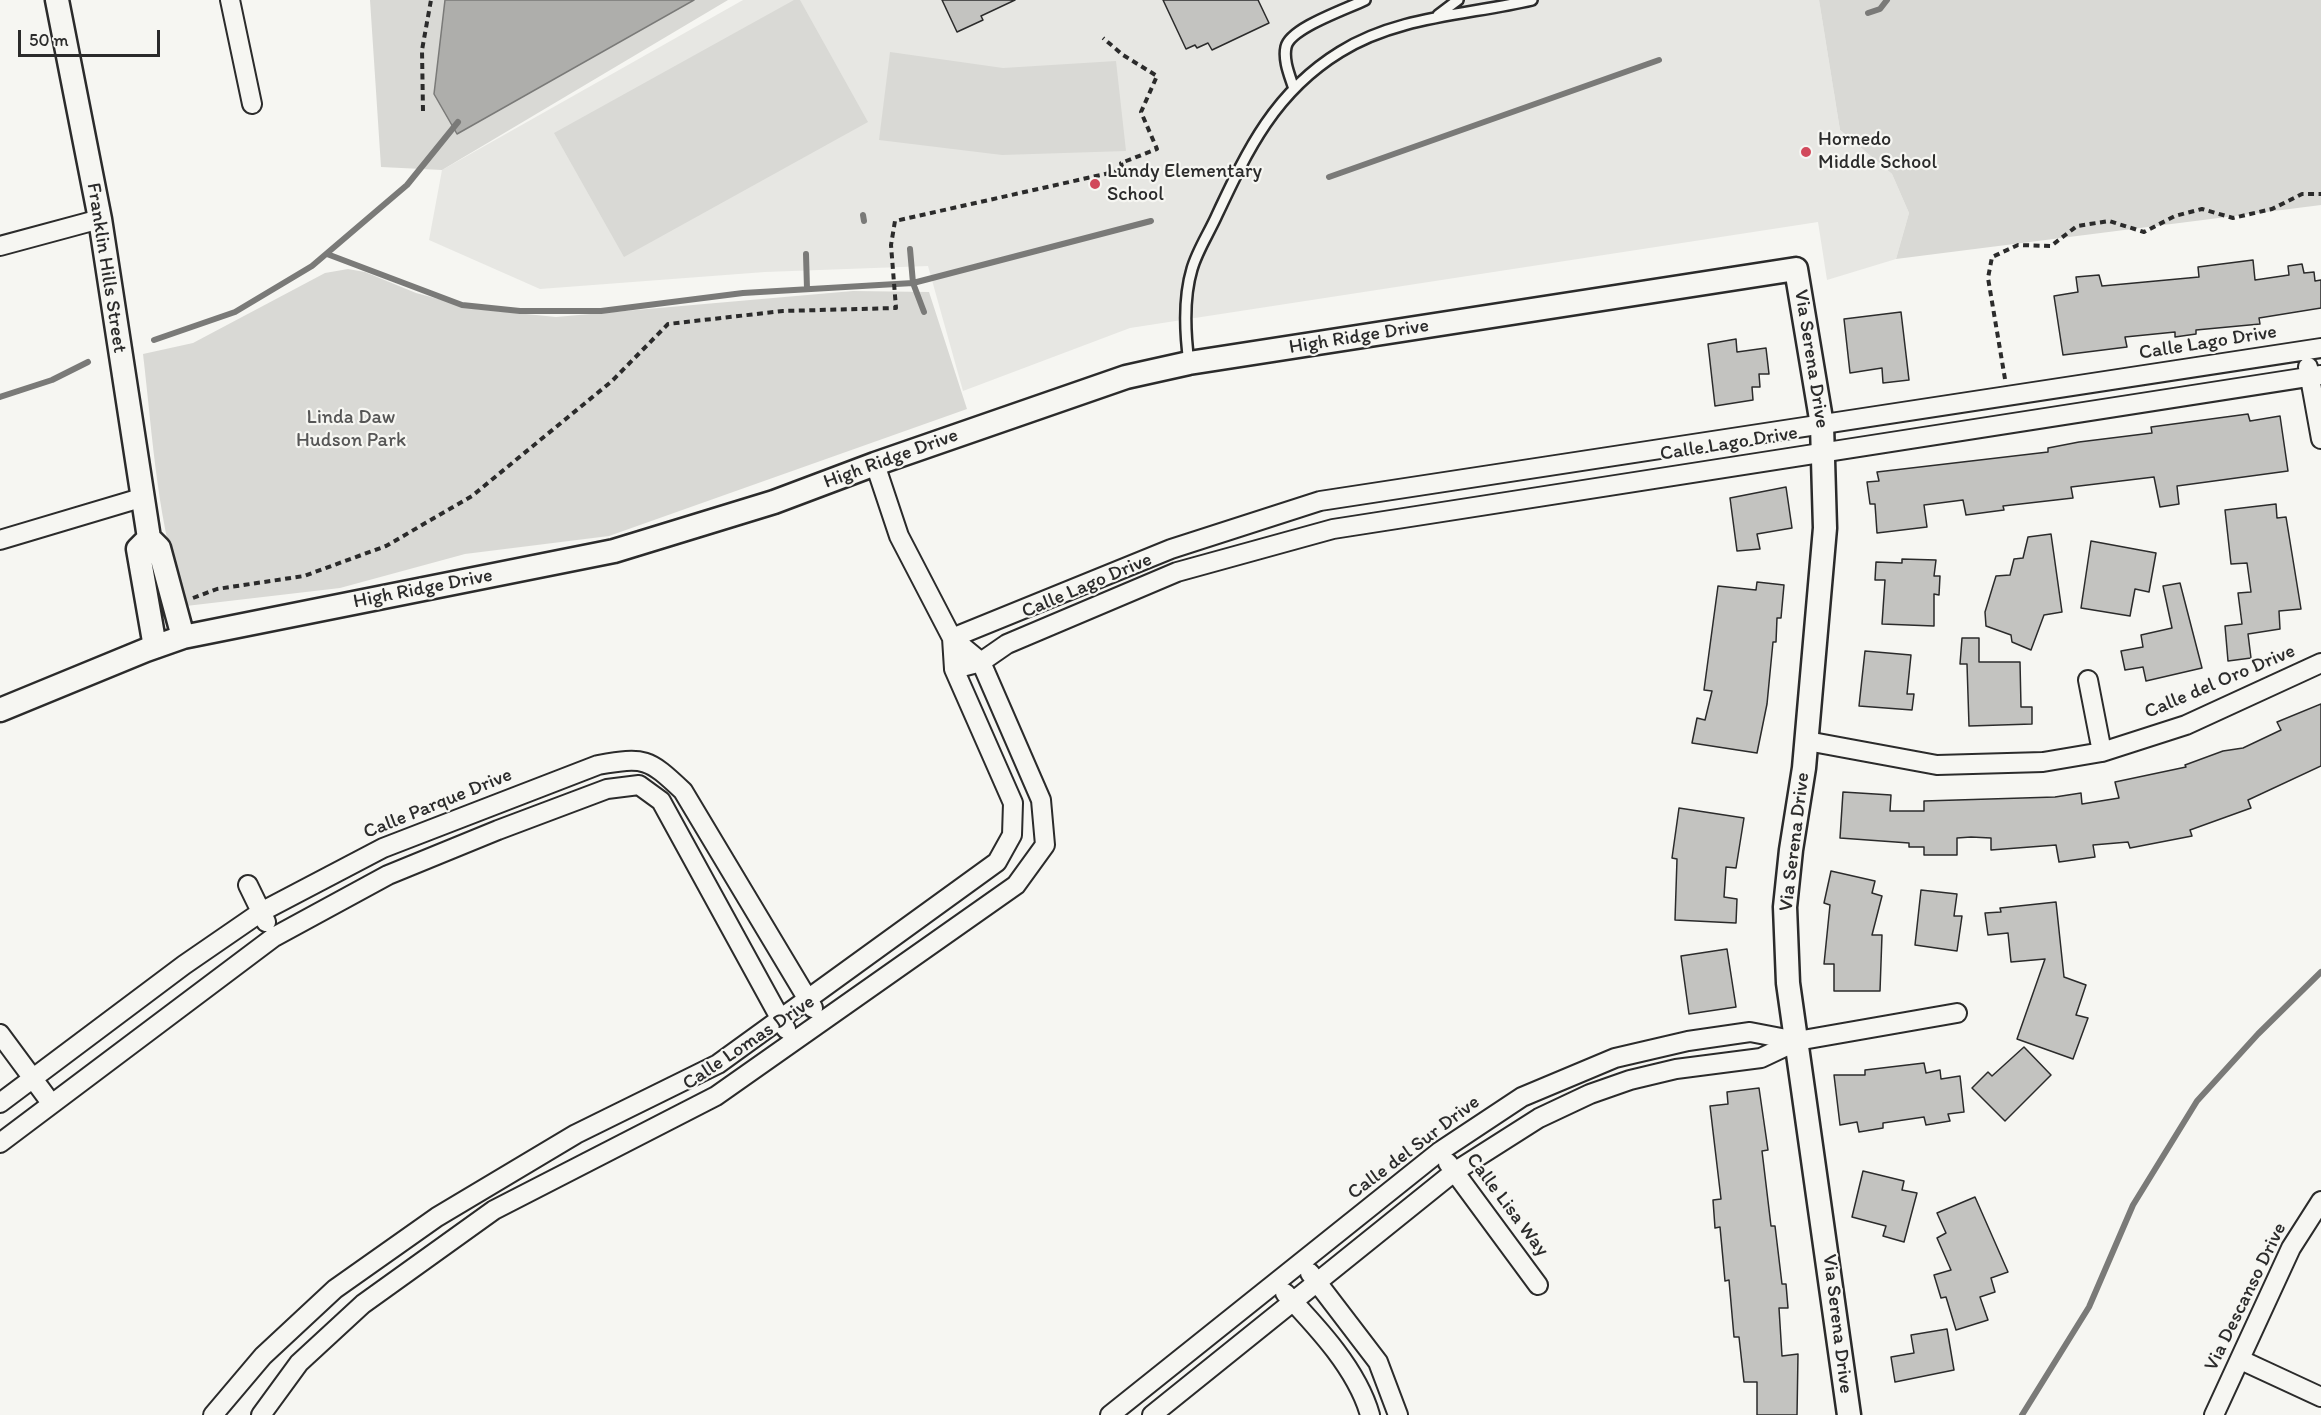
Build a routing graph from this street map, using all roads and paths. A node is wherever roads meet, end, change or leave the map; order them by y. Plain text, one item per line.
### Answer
1 (57, 0) edge
2 (230, 0) edge
3 (431, 0) edge
4 (1365, 0) edge
5 (1458, 0) edge
6 (1532, 0) edge
7 (1436, 16) junction
8 (1103, 38) dead end
9 (1294, 89) junction
10 (252, 104) dead end
11 (423, 111) dead end
12 (2321, 194) edge
13 (100, 219) junction
14 (0, 246) edge
15 (1796, 269) joint
16 (2313, 350) edge
17 (1189, 363) junction
18 (2315, 376) edge
19 (2066, 389) junction
20 (2008, 397) junction
21 (2069, 415) junction
22 (1822, 424) junction
23 (2321, 439) edge
24 (1824, 452) junction
25 (875, 464) junction
26 (1535, 469) junction
27 (144, 497) junction
28 (1539, 497) junction
29 (1234, 529) junction
30 (149, 538) junction
31 (0, 540) edge
32 (1241, 555) junction
33 (190, 600) dead end
34 (183, 637) junction
35 (952, 638) junction
36 (155, 647) junction
37 (981, 662) junction
38 (2321, 663) edge
39 (954, 669) junction
40 (2088, 680) dead end
41 (0, 710) edge
42 (1807, 741) junction
43 (2102, 752) junction
44 (642, 762) junction
45 (639, 785) junction
46 (1012, 835) junction
47 (1045, 845) junction
48 (248, 885) dead end
49 (936, 906) junction
50 (261, 912) junction
51 (955, 928) junction
52 (274, 937) junction
53 (808, 999) junction
54 (1957, 1013) dead end
55 (781, 1019) junction
56 (822, 1022) junction
57 (0, 1034) edge
58 (1797, 1041) junction
59 (793, 1042) junction
60 (31, 1078) junction
61 (0, 1103) edge
62 (51, 1103) junction
63 (0, 1143) edge
64 (1439, 1152) junction
65 (1454, 1172) junction
66 (485, 1188) junction
67 (2321, 1201) edge
68 (494, 1210) junction
69 (1302, 1263) junction
70 (1318, 1282) junction
71 (1275, 1283) junction
72 (1538, 1285) dead end
73 (1293, 1302) junction
74 (2241, 1360) junction
75 (2321, 1397) edge
76 (1398, 1411) edge
77 (213, 1415) edge
78 (261, 1415) edge
79 (1110, 1415) edge
80 (1152, 1415) edge
81 (1372, 1415) edge
82 (1849, 1415) edge
83 (2214, 1415) edge

1 - 13 street, Franklin Hills Street
2 - 10 street
3 - 11 path
4 - 9 lane
5 - 7 lane
6 - 7 lane
7 - 9 lane
8 - 33 path
9 - 17 lane
12 - 20 path
13 - 14 street
13 - 27 street, Franklin Hills Street
15 - 17 street, High Ridge Drive
15 - 22 street, Via Serena Drive
16 - 18 street
16 - 19 street, Calle Lago Drive
17 - 25 street, High Ridge Drive
18 - 21 street, Calle Lago Drive
18 - 23 street
19 - 20 street, Calle Lago Drive
19 - 21 street
20 - 22 street, Calle Lago Drive
21 - 24 street, Calle Lago Drive
22 - 24 street, Via Serena Drive
22 - 26 street, Calle Lago Drive
24 - 28 street, Calle Lago Drive
24 - 42 street, Via Serena Drive
25 - 34 street, High Ridge Drive
25 - 35 street, Calle Lomas Drive
26 - 28 street
26 - 29 street, Calle Lago Drive
27 - 30 street, Franklin Hills Street
27 - 31 street
28 - 32 street, Calle Lago Drive
29 - 32 street
29 - 35 street, Calle Lago Drive
30 - 34 street, Franklin Hills Street
30 - 36 street, Franklin Hills Street
32 - 37 street, Calle Lago Drive
34 - 36 street, High Ridge Drive
35 - 37 street, Calle Lomas Drive
35 - 39 street, Calle Lomas Drive
36 - 41 street, High Ridge Drive
37 - 39 street, Calle Lago Drive
37 - 47 street, Calle Lomas Drive
38 - 43 street, Calle del Oro Drive
39 - 46 street, Calle Lomas Drive
40 - 43 street
42 - 43 street, Calle del Oro Drive
42 - 58 street, Via Serena Drive
44 - 45 street
44 - 50 street, Calle Parque Drive
44 - 53 street
45 - 52 street
45 - 55 street
46 - 47 street
46 - 49 street, Calle Lomas Drive
47 - 51 street, Calle Lomas Drive
48 - 50 street
49 - 51 street
49 - 53 street, Calle Lomas Drive
50 - 52 street
50 - 60 street, Calle Parque Drive
51 - 56 street, Calle Lomas Drive
52 - 62 street
53 - 55 street, Calle Lomas Drive
53 - 56 street
54 - 58 street, Calle del Sur Drive
55 - 59 street
55 - 66 street, Calle Lomas Drive
56 - 59 street, Calle Lomas Drive
57 - 60 street
58 - 64 street, Calle del Sur Drive
58 - 65 street, Calle del Sur Drive
58 - 82 street, Via Serena Drive
59 - 68 street, Calle Lomas Drive
60 - 61 street, Calle Parque Drive
60 - 62 street
62 - 63 street
64 - 65 street, Calle Lisa Way
64 - 69 street, Calle del Sur Drive
65 - 70 street, Calle del Sur Drive
65 - 72 street, Calle Lisa Way
66 - 68 street
66 - 77 street, Calle Lomas Drive
67 - 74 street, Via Descanso Drive
68 - 78 street, Calle Lomas Drive
69 - 70 street
69 - 71 street, Calle del Sur Drive
70 - 73 street, Calle del Sur Drive
70 - 76 street
71 - 73 street
71 - 79 street, Calle del Sur Drive
73 - 80 street, Calle del Sur Drive
73 - 81 street
74 - 75 street
74 - 83 street, Via Descanso Drive
76 - 81 street

